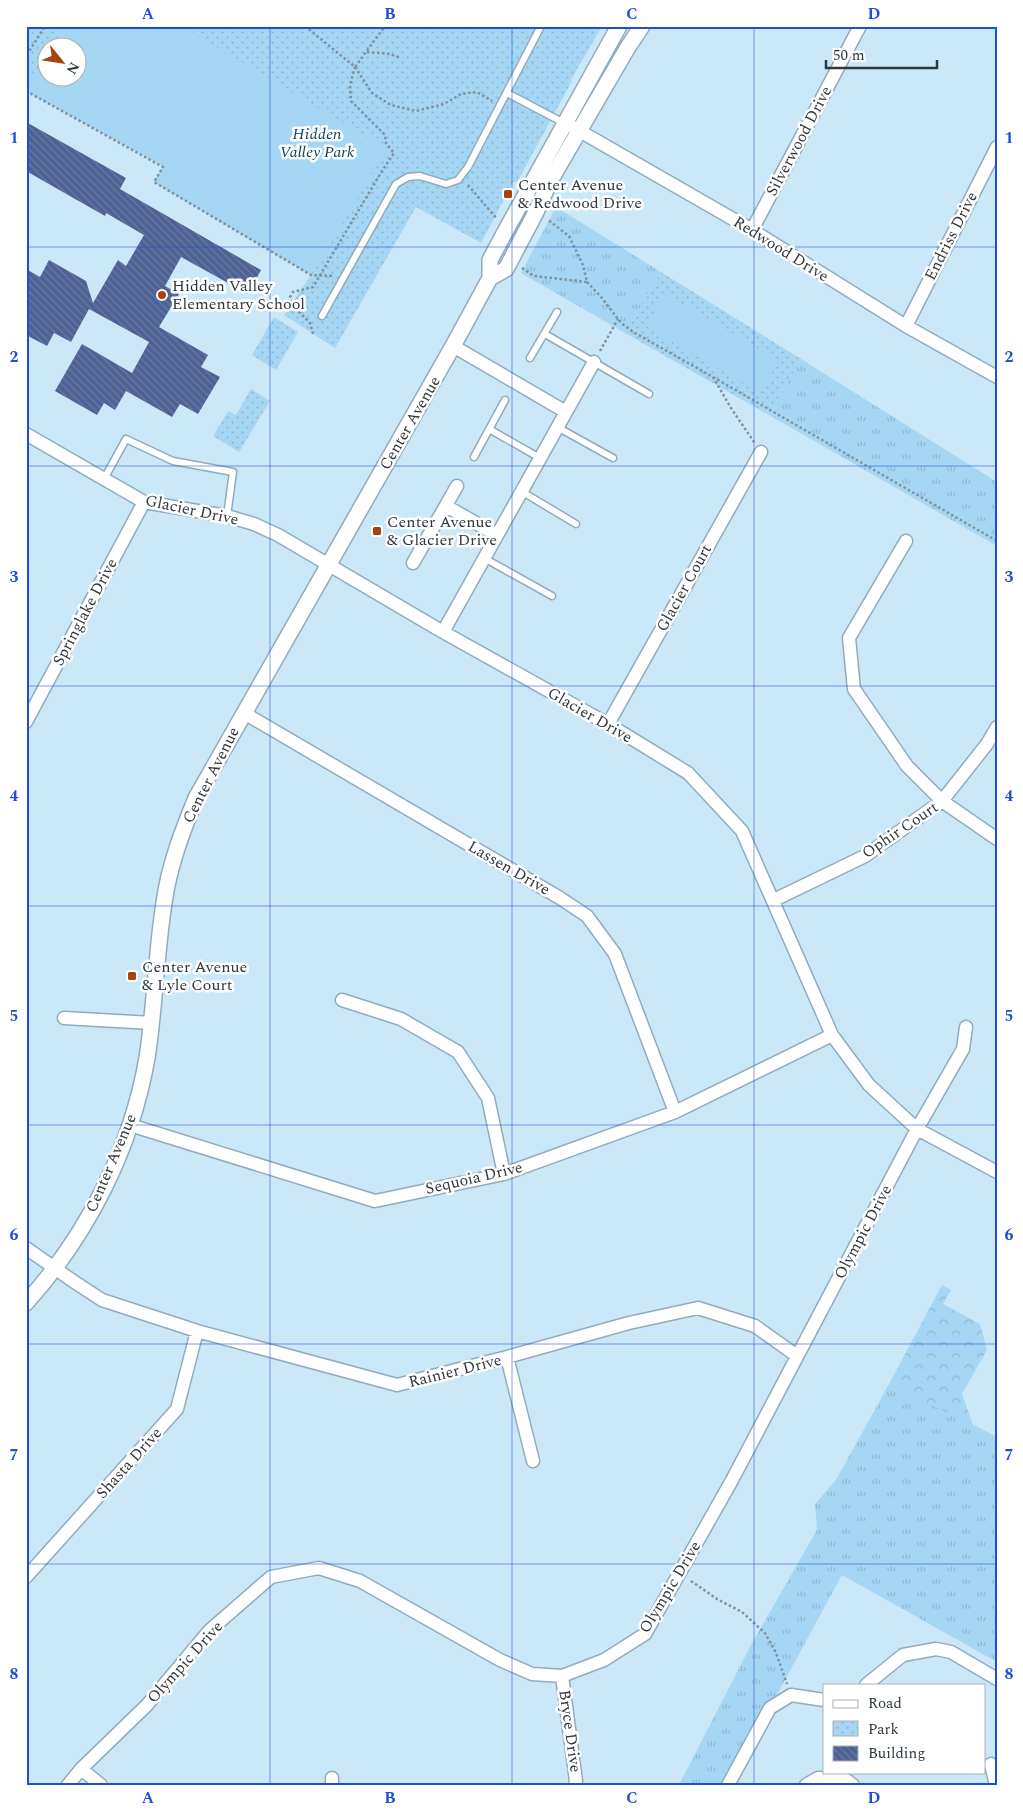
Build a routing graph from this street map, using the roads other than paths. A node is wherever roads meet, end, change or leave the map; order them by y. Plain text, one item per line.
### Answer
1 (540, 26) edge
2 (619, 26) edge
3 (642, 26) edge
4 (860, 26) edge
5 (507, 92) junction
6 (564, 123) junction
7 (579, 130) junction
8 (997, 147) edge
9 (752, 230) junction
10 (490, 278) junction
11 (557, 312) dead end
12 (322, 316) dead end
13 (906, 326) junction
14 (544, 334) junction
15 (453, 346) junction
16 (530, 358) dead end
17 (594, 362) junction
18 (997, 377) edge
19 (649, 394) dead end
20 (506, 400) dead end
21 (566, 412) junction
22 (557, 427) junction
23 (489, 429) junction
24 (26, 434) edge
25 (761, 452) road end
26 (474, 457) dead end
27 (540, 458) junction
28 (613, 458) dead end
29 (104, 479) junction
30 (457, 486) dead end
31 (521, 491) junction
32 (144, 502) junction
33 (446, 506) junction
34 (227, 516) junction
35 (576, 524) dead end
36 (497, 535) junction
37 (906, 541) dead end
38 (484, 558) junction
39 (413, 563) dead end
40 (329, 565) junction
41 (552, 596) dead end
42 (443, 632) junction
43 (244, 713) junction
44 (26, 722) edge
45 (608, 724) junction
46 (997, 727) edge
47 (942, 801) junction
48 (997, 839) edge
49 (774, 900) junction
50 (342, 1000) dead end
51 (64, 1018) dead end
52 (152, 1023) junction
53 (966, 1028) dead end
54 (832, 1035) junction
55 (675, 1112) junction
56 (130, 1125) junction
57 (917, 1129) junction
58 (997, 1172) edge
59 (504, 1174) junction
60 (26, 1248) edge
61 (55, 1269) junction
62 (26, 1303) edge
63 (197, 1331) junction
64 (798, 1356) junction
65 (507, 1358) junction
66 (533, 1461) dead end
67 (26, 1577) edge
68 (562, 1676) junction
69 (997, 1679) edge
70 (867, 1684) edge
71 (823, 1700) edge
72 (991, 1764) edge
73 (81, 1769) junction
74 (68, 1785) edge
75 (101, 1785) edge
76 (574, 1785) edge
77 (728, 1785) edge
78 (806, 1785) edge
79 (852, 1785) edge
80 (996, 1785) edge

1 - 5 lane
2 - 6 street, Center Avenue
3 - 7 street, Center Avenue
4 - 9 street, Silverwood Drive
5 - 6 lane
5 - 12 lane
6 - 7 street, Redwood Drive
6 - 10 street, Center Avenue
7 - 9 street, Redwood Drive
7 - 10 street, Center Avenue
8 - 13 street, Endriss Drive
9 - 13 street, Redwood Drive
10 - 15 street, Center Avenue
11 - 14 lane
13 - 18 street, Redwood Drive
14 - 16 lane
14 - 17 lane
15 - 21 street
15 - 40 street, Center Avenue
17 - 19 lane
17 - 21 street
20 - 23 lane
21 - 22 street
22 - 27 street
22 - 28 lane
23 - 26 lane
23 - 27 lane
24 - 29 street, Glacier Drive
25 - 45 street, Glacier Court
27 - 31 street
29 - 32 street, Glacier Drive
29 - 34 lane
30 - 33 street
31 - 35 lane
31 - 36 street
32 - 34 street, Glacier Drive
32 - 44 street, Springlake Drive
33 - 36 street
33 - 39 street
34 - 40 street, Glacier Drive
36 - 38 street
37 - 47 street
38 - 41 lane
38 - 42 street
40 - 42 street, Glacier Drive
40 - 43 street, Center Avenue
42 - 45 street, Glacier Drive
43 - 52 street, Center Avenue
43 - 55 street, Lassen Drive
45 - 49 street, Glacier Drive
46 - 47 street, Ophir Court
47 - 48 street
47 - 49 street, Ophir Court
49 - 54 street, Glacier Drive
50 - 59 street
51 - 52 street
52 - 56 street, Center Avenue
53 - 57 street, Olympic Drive
54 - 55 street, Sequoia Drive
54 - 57 street, Glacier Drive
55 - 59 street, Sequoia Drive
56 - 59 street, Sequoia Drive
56 - 61 street, Center Avenue
57 - 58 street, Glacier Drive
57 - 64 street, Olympic Drive
60 - 61 street, Rainier Drive
61 - 62 street, Center Avenue
61 - 63 street, Rainier Drive
63 - 65 street, Rainier Drive
63 - 67 street, Shasta Drive
64 - 65 street, Rainier Drive
64 - 68 street, Olympic Drive
65 - 66 street
68 - 73 street, Olympic Drive
68 - 76 street, Bryce Drive
69 - 70 street
71 - 77 street
72 - 80 street
73 - 74 street, Olympic Drive
73 - 75 street
78 - 79 street

